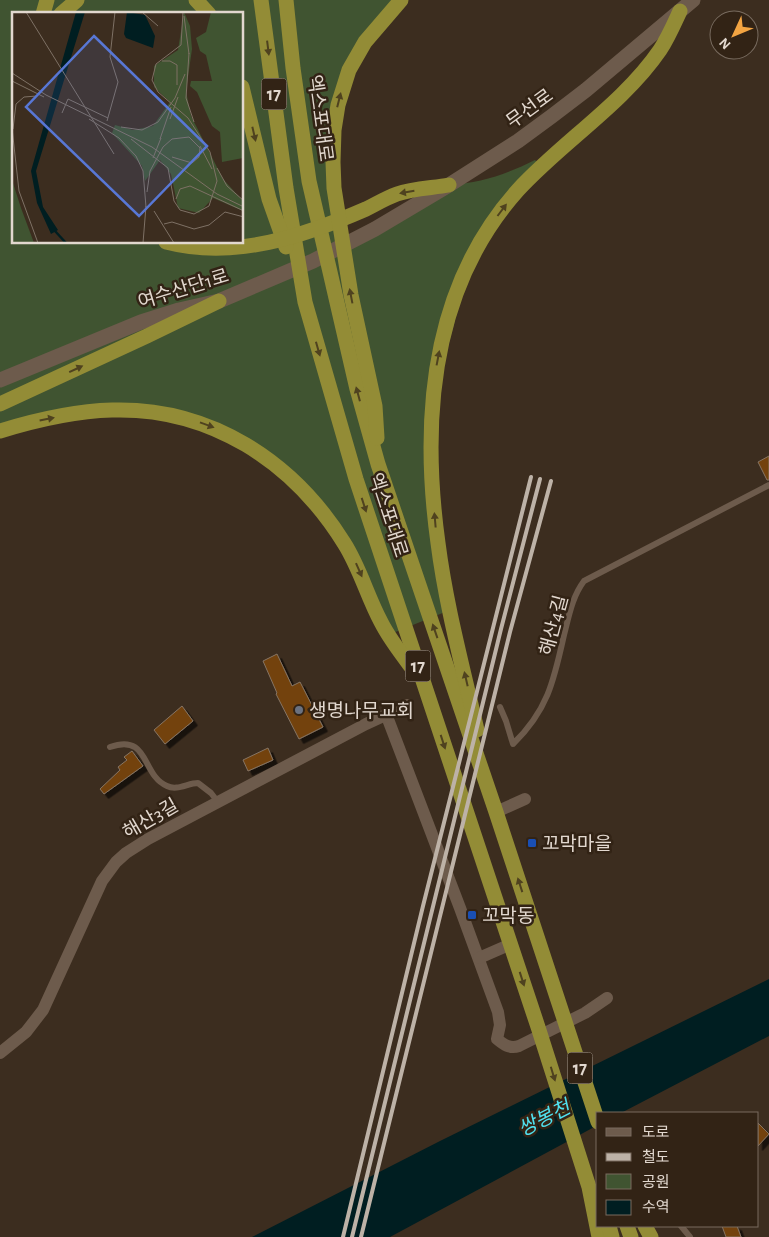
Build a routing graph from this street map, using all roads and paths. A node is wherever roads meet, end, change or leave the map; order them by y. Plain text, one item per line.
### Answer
1 (77, 0) edge
2 (196, 0) edge
3 (262, 0) edge
4 (286, 0) edge
5 (401, 0) edge
6 (693, 0) edge
7 (680, 11) junction
8 (63, 12) edge
9 (208, 12) edge
10 (244, 95) edge
11 (449, 185) junction
12 (375, 230) joint
13 (173, 244) edge
14 (219, 300) junction
15 (305, 302) junction
16 (0, 380) edge
17 (0, 404) edge
18 (0, 431) edge
19 (378, 464) junction
20 (769, 485) edge
21 (424, 686) junction
22 (407, 704) dead end
23 (500, 707) dead end
24 (386, 714) junction
25 (110, 747) dead end
26 (525, 799) dead end
27 (218, 802) junction
28 (496, 812) junction
29 (511, 944) junction
30 (479, 958) junction
31 (607, 998) dead end
32 (0, 1053) edge
33 (596, 1116) edge
34 (589, 1187) junction
35 (596, 1199) edge
36 (596, 1222) edge
37 (682, 1227) edge
38 (690, 1237) edge

1 - 8 highway
2 - 9 highway
3 -> 15 highway, 엑스포대로 / 17
19 -> 4 highway, 엑스포대로 / 17
19 -> 5 highway
6 - 7 street, 무선로
7 - 11 street, 무선로
28 -> 7 highway
10 -> 15 highway
11 - 12 street, 무선로
11 -> 13 highway
12 - 14 street, 여수산단1로
14 - 16 street, 여수산단1로
17 -> 14 highway
15 -> 21 highway, 엑스포대로 / 17
18 -> 21 highway
28 -> 19 highway, 엑스포대로 / 17
20 - 23 lane, 해산4길
21 -> 29 highway, 엑스포대로 / 17
22 - 24 street, 해산3길
24 - 27 street, 해산3길
24 - 30 street
25 - 27 lane
26 - 28 street
27 - 32 street, 해산3길
33 -> 28 highway, 엑스포대로 / 17
29 - 30 street
29 -> 34 highway, 엑스포대로 / 17
30 - 31 street
34 - 35 highway, 17
34 - 36 highway
37 - 38 lane

